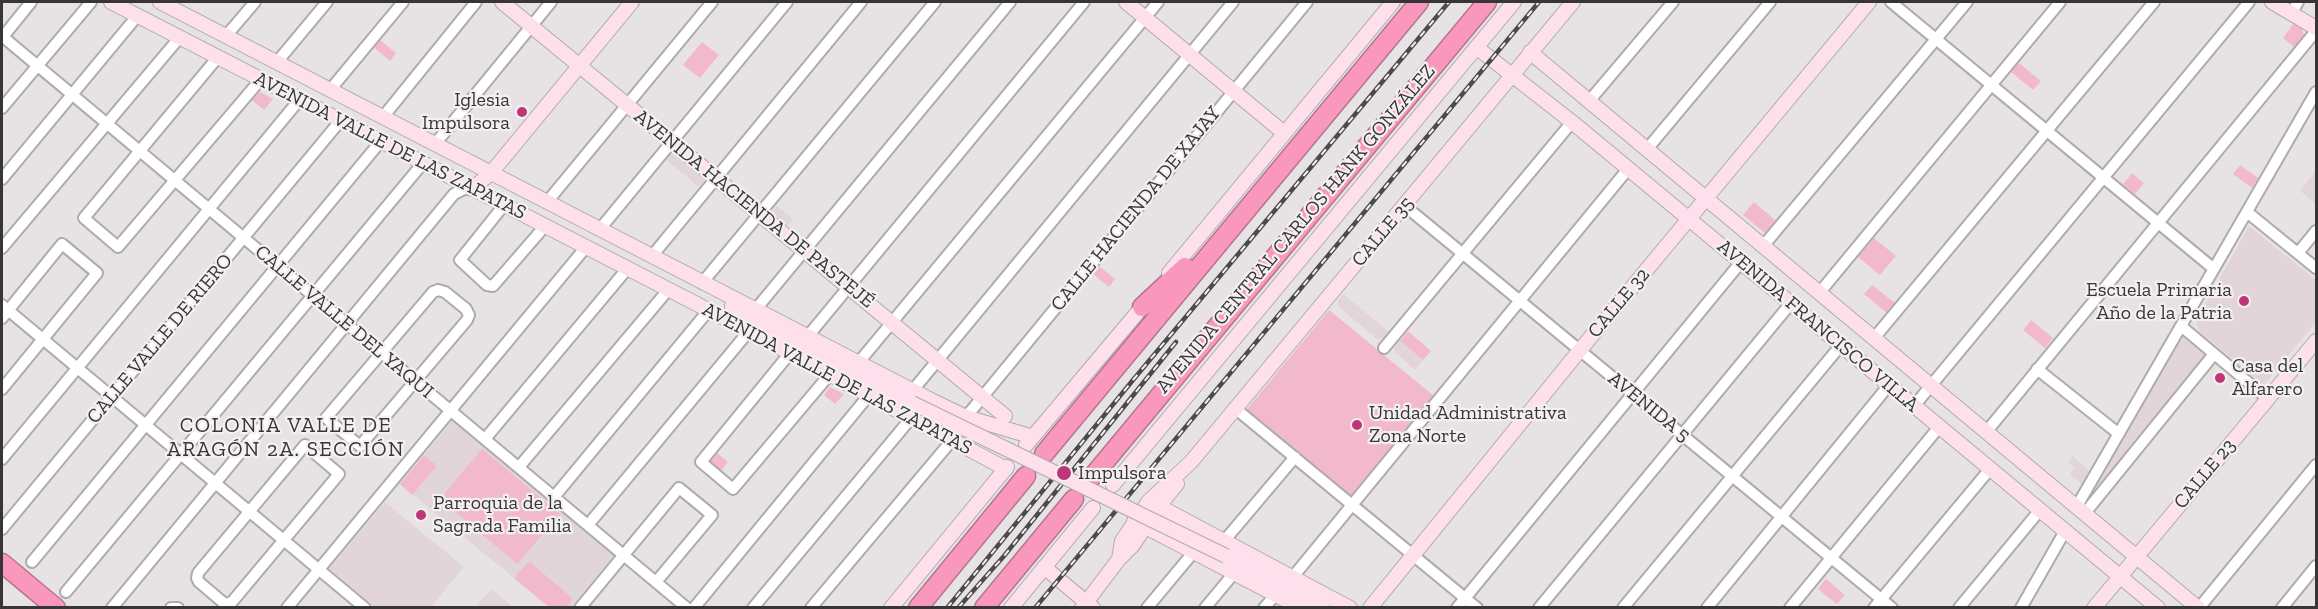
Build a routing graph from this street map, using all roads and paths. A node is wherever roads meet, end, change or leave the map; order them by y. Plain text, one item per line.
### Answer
1 (31, 2) edge
2 (91, 2) edge
3 (111, 2) edge
4 (160, 2) edge
5 (255, 2) edge
6 (327, 2) edge
7 (403, 2) edge
8 (477, 2) edge
9 (502, 2) edge
10 (551, 2) edge
11 (632, 2) edge
12 (712, 2) edge
13 (787, 2) edge
14 (861, 2) edge
15 (935, 2) edge
16 (1010, 2) edge
17 (1084, 2) edge
18 (1126, 2) edge
19 (1158, 2) edge
20 (1233, 2) edge
21 (1307, 2) edge
22 (1393, 2) edge
23 (1419, 2) edge
24 (1487, 2) edge
25 (1514, 2) edge
26 (1573, 2) edge
27 (1673, 2) edge
28 (1770, 2) edge
29 (1869, 2) edge
30 (1891, 2) edge
31 (1967, 2) edge
32 (2060, 2) edge
33 (2154, 2) edge
34 (2248, 2) edge
35 (2272, 2) edge
36 (177, 5) edge
37 (2295, 7) edge
38 (138, 15) junction
39 (1145, 17) junction
40 (532, 25) junction
41 (2316, 29) edge
42 (226, 36) junction
43 (2, 37) edge
44 (180, 37) junction
45 (1936, 39) junction
46 (1476, 47) junction
47 (1530, 52) junction
48 (1189, 54) junction
49 (218, 57) junction
50 (277, 62) junction
51 (580, 65) junction
52 (37, 66) junction
53 (1513, 75) junction
54 (261, 79) junction
55 (1992, 85) junction
56 (330, 90) junction
57 (1234, 91) junction
58 (2316, 92) edge
59 (72, 95) junction
60 (300, 99) junction
61 (1590, 100) junction
62 (627, 104) junction
63 (2, 108) edge
64 (383, 117) junction
65 (341, 120) junction
66 (1572, 122) junction
67 (106, 123) junction
68 (2046, 130) junction
69 (1284, 133) junction
70 (381, 141) junction
71 (672, 141) junction
72 (435, 144) junction
73 (1648, 148) junction
74 (141, 152) junction
75 (423, 163) junction
76 (1629, 169) junction
77 (491, 173) junction
78 (2103, 177) junction
79 (717, 178) junction
80 (2, 179) edge
81 (175, 180) junction
82 (472, 189) junction
83 (1707, 198) junction
84 (547, 202) junction
85 (504, 205) junction
86 (1405, 206) junction
87 (209, 209) junction
88 (2247, 212) junction
89 (760, 213) junction
90 (1689, 219) junction
91 (2158, 222) junction
92 (1233, 224) junction
93 (545, 226) junction
94 (600, 229) junction
95 (2316, 231) edge
96 (244, 238) junction
97 (1764, 245) junction
98 (2, 248) edge
99 (586, 248) junction
100 (804, 250) junction
101 (1463, 253) junction
102 (2298, 253) junction
103 (652, 256) junction
104 (1741, 262) junction
105 (278, 267) junction
106 (627, 268) junction
107 (2214, 268) junction
108 (2316, 268) edge
109 (702, 283) junction
110 (848, 286) junction
111 (668, 290) junction
112 (1820, 292) junction
113 (313, 295) junction
114 (1521, 300) junction
115 (1791, 303) junction
116 (1142, 307) junction
117 (756, 309) junction
118 (4, 311) edge
119 (708, 311) junction
120 (892, 322) junction
121 (346, 323) junction
122 (2181, 326) junction
123 (749, 331) junction
124 (775, 331) junction
125 (808, 336) junction
126 (1875, 337) junction
127 (42, 339) junction
128 (1841, 345) junction
129 (1384, 348) dead end
130 (2314, 349) edge
131 (1580, 350) junction
132 (382, 353) junction
133 (790, 353) junction
134 (2214, 354) junction
135 (938, 360) junction
136 (859, 362) junction
137 (76, 368) junction
138 (2037, 369) junction
139 (830, 374) junction
140 (416, 381) junction
141 (1931, 384) junction
142 (1889, 385) junction
143 (2, 389) edge
144 (1633, 393) junction
145 (982, 396) junction
146 (111, 397) junction
147 (866, 399) junction
148 (2268, 399) junction
149 (933, 400) junction
150 (1914, 406) junction
151 (914, 408) junction
152 (1236, 409) junction
153 (451, 411) junction
154 (1005, 416) dead end
155 (966, 417) junction
156 (146, 426) junction
157 (1939, 427) junction
158 (1987, 431) junction
159 (1682, 434) junction
160 (2119, 434) junction
161 (484, 439) junction
162 (953, 439) junction
163 (180, 454) junction
164 (1044, 454) dead end
165 (1296, 457) junction
166 (2, 459) edge
167 (2316, 465) edge
168 (519, 467) junction
169 (1990, 469) junction
170 (1026, 476) dead end
171 (1093, 476) dead end
172 (1732, 476) junction
173 (215, 483) junction
174 (1113, 484) dead end
175 (554, 496) junction
176 (1074, 499) dead end
177 (1154, 504) junction
178 (1353, 504) junction
179 (1093, 508) dead end
180 (2081, 509) junction
181 (2040, 510) junction
182 (249, 511) junction
183 (1782, 517) junction
184 (590, 522) junction
185 (1140, 524) junction
186 (2, 529) edge
187 (1202, 531) junction
188 (2065, 531) junction
189 (284, 540) junction
190 (1224, 542) junction
191 (1189, 548) junction
192 (1413, 554) junction
193 (624, 555) junction
194 (2137, 556) junction
195 (1831, 557) junction
196 (1209, 558) junction
197 (32, 562) dead end
198 (2, 563) edge
199 (2316, 566) edge
200 (2, 567) edge
201 (1044, 567) junction
202 (319, 569) junction
203 (1235, 572) junction
204 (2120, 577) junction
205 (1292, 578) junction
206 (656, 582) junction
207 (27, 584) junction
208 (66, 591) dead end
209 (1276, 594) junction
210 (353, 597) junction
211 (1466, 598) junction
212 (1878, 603) edge
213 (583, 604) edge
214 (1087, 606) edge
215 (56, 608) edge
216 (112, 608) edge
217 (171, 608) edge
218 (178, 608) edge
219 (287, 608) edge
220 (345, 608) edge
221 (365, 608) edge
222 (596, 608) edge
223 (687, 608) edge
224 (694, 608) edge
225 (753, 608) edge
226 (811, 608) edge
227 (891, 608) edge
228 (918, 608) edge
229 (986, 608) edge
230 (1011, 608) edge
231 (1147, 608) edge
232 (1205, 608) edge
233 (1264, 608) edge
234 (1301, 608) edge
235 (1323, 608) edge
236 (1350, 608) edge
237 (1370, 608) edge
238 (1458, 608) edge
239 (1477, 608) edge
240 (1539, 608) edge
241 (1623, 608) edge
242 (1707, 608) edge
243 (1790, 608) edge
244 (1892, 608) edge
245 (1959, 608) edge
246 (2021, 608) edge
247 (2094, 608) edge
248 (2158, 608) edge
249 (2199, 608) edge
250 (2282, 608) edge

1 - 43 street
2 - 52 street
3 - 38 main road, AVENIDA VALLE DE LAS ZAPATAS
4 - 36 main road, AVENIDA VALLE DE LAS ZAPATAS
5 - 42 street
6 - 50 street
7 - 56 street
8 - 64 street
9 - 40 main road, AVENIDA HACIENDA DE PASTEJÉ
10 - 40 street
11 - 51 main road
12 - 62 street
13 - 71 street
14 - 79 street
15 - 89 street
16 - 100 street
17 - 110 street
18 - 39 main road
19 - 39 street
20 - 48 street
21 - 57 street, CALLE HACIENDA DE XAJAY
22 - 69 main road
23 - 92 highway
24 - 171 highway, AVENIDA CENTRAL CARLOS HANK GONZÁLEZ
25 - 46 main road, AVENIDA CENTRAL CARLOS HANK GONZÁLEZ
26 - 47 main road, CALLE 35
27 - 61 street
28 - 73 street
29 - 83 main road, CALLE 32
30 - 45 street
31 - 45 street
32 - 55 street
33 - 68 street
34 - 78 street
35 - 37 main road
36 - 42 main road, AVENIDA VALLE DE LAS ZAPATAS
37 - 41 main road
38 - 44 main road, AVENIDA VALLE DE LAS ZAPATAS
38 - 59 street
39 - 48 main road
39 - 120 street
40 - 51 main road, AVENIDA HACIENDA DE PASTEJÉ
40 - 72 street
41 - 91 street
42 - 50 main road, AVENIDA VALLE DE LAS ZAPATAS
43 - 52 street, CALLE VALLE DEL YAQUI
44 - 49 main road, AVENIDA VALLE DE LAS ZAPATAS
44 - 67 street
45 - 55 street
45 - 97 street
46 - 53 main road, AVENIDA FRANCISCO VILLA
46 - 174 main road, AVENIDA CENTRAL CARLOS HANK GONZÁLEZ
47 - 53 main road, CALLE 35
47 - 61 main road, AVENIDA FRANCISCO VILLA
48 - 57 main road
48 - 135 street
49 - 54 main road, AVENIDA VALLE DE LAS ZAPATAS
49 - 74 street
50 - 56 main road, AVENIDA VALLE DE LAS ZAPATAS
51 - 62 main road, AVENIDA HACIENDA DE PASTEJÉ
51 - 77 main road
52 - 59 street, CALLE VALLE DEL YAQUI
52 - 63 street
53 - 66 main road, AVENIDA FRANCISCO VILLA
53 - 86 main road, CALLE 35
54 - 60 main road, AVENIDA VALLE DE LAS ZAPATAS
54 - 81 street
55 - 68 street
55 - 112 street
56 - 64 main road, AVENIDA VALLE DE LAS ZAPATAS
57 - 69 main road
57 - 145 street, CALLE HACIENDA DE XAJAY
58 - 88 street
59 - 67 street, CALLE VALLE DEL YAQUI
59 - 80 street
60 - 65 main road, AVENIDA VALLE DE LAS ZAPATAS
60 - 87 street
61 - 73 main road, AVENIDA FRANCISCO VILLA
62 - 71 main road, AVENIDA HACIENDA DE PASTEJÉ
62 - 84 street
64 - 72 main road, AVENIDA VALLE DE LAS ZAPATAS
65 - 70 main road, AVENIDA VALLE DE LAS ZAPATAS
65 - 96 street, CALLE VALLE DE RIERO
66 - 76 main road, AVENIDA FRANCISCO VILLA
66 - 101 street
67 - 74 street, CALLE VALLE DEL YAQUI
67 - 98 street
68 - 78 street
68 - 126 street
69 - 116 main road
70 - 75 main road, AVENIDA VALLE DE LAS ZAPATAS
70 - 105 street
71 - 79 main road, AVENIDA HACIENDA DE PASTEJÉ
71 - 94 street
72 - 77 main road, AVENIDA VALLE DE LAS ZAPATAS
73 - 83 main road, AVENIDA FRANCISCO VILLA
74 - 81 street, CALLE VALLE DEL YAQUI
74 - 81 street
75 - 82 main road, AVENIDA VALLE DE LAS ZAPATAS
75 - 113 street
76 - 90 main road, AVENIDA FRANCISCO VILLA
76 - 114 street
77 - 82 main road
77 - 84 main road, AVENIDA VALLE DE LAS ZAPATAS
78 - 91 street
78 - 141 street
79 - 89 main road, AVENIDA HACIENDA DE PASTEJÉ
79 - 103 street
81 - 87 street, CALLE VALLE DEL YAQUI
82 - 85 main road, AVENIDA VALLE DE LAS ZAPATAS
82 - 121 street
83 - 90 main road, CALLE 32
83 - 97 main road, AVENIDA FRANCISCO VILLA
84 - 94 main road, AVENIDA VALLE DE LAS ZAPATAS
85 - 93 main road, AVENIDA VALLE DE LAS ZAPATAS
85 - 93 street
86 - 101 street, AVENIDA 5
86 - 152 main road, CALLE 35
87 - 96 street, CALLE VALLE DEL YAQUI
87 - 137 street
88 - 102 street
88 - 107 street
89 - 100 main road, AVENIDA HACIENDA DE PASTEJÉ
89 - 109 street
90 - 104 main road, AVENIDA FRANCISCO VILLA
90 - 131 main road, CALLE 32
91 - 107 street
91 - 138 street
92 - 116 highway
92 - 164 highway
93 - 99 main road, AVENIDA VALLE DE LAS ZAPATAS
94 - 103 main road, AVENIDA VALLE DE LAS ZAPATAS
95 - 102 street
96 - 105 street, CALLE VALLE DEL YAQUI
96 - 146 street, CALLE VALLE DE RIERO
97 - 112 main road, AVENIDA FRANCISCO VILLA
99 - 106 main road, AVENIDA VALLE DE LAS ZAPATAS
99 - 153 street
100 - 110 main road, AVENIDA HACIENDA DE PASTEJÉ
100 - 117 street
101 - 114 street, AVENIDA 5
101 - 129 street
102 - 108 street
103 - 109 main road, AVENIDA VALLE DE LAS ZAPATAS
104 - 115 main road, AVENIDA FRANCISCO VILLA
104 - 144 street
105 - 113 street, CALLE VALLE DEL YAQUI
105 - 156 street
106 - 111 main road, AVENIDA VALLE DE LAS ZAPATAS
106 - 161 street
107 - 122 street
109 - 117 main road, AVENIDA VALLE DE LAS ZAPATAS
109 - 124 main road, AVENIDA VALLE DE LAS ZAPATAS
110 - 120 main road, AVENIDA HACIENDA DE PASTEJÉ
110 - 125 street
111 - 119 main road, AVENIDA VALLE DE LAS ZAPATAS
111 - 124 main road, AVENIDA VALLE DE LAS ZAPATAS
111 - 168 street
112 - 126 main road, AVENIDA FRANCISCO VILLA
113 - 121 street, CALLE VALLE DEL YAQUI
113 - 163 street
114 - 131 street, AVENIDA 5
114 - 178 street
115 - 128 main road, AVENIDA FRANCISCO VILLA
115 - 159 street
116 - 155 main road, AVENIDA VALLE DE LAS ZAPATAS
117 - 125 main road, AVENIDA VALLE DE LAS ZAPATAS
118 - 127 street
118 - 127 street
119 - 123 main road, AVENIDA VALLE DE LAS ZAPATAS
119 - 175 street
120 - 135 main road, AVENIDA HACIENDA DE PASTEJÉ
120 - 136 street
121 - 132 street, CALLE VALLE DEL YAQUI
121 - 173 street
122 - 134 street
122 - 160 street
123 - 133 main road, AVENIDA VALLE DE LAS ZAPATAS
123 - 184 street
124 - 151 main road, AVENIDA VALLE DE LAS ZAPATAS
125 - 136 main road, AVENIDA VALLE DE LAS ZAPATAS
126 - 141 main road, AVENIDA FRANCISCO VILLA
127 - 137 street
127 - 143 street
128 - 142 main road, AVENIDA FRANCISCO VILLA
128 - 172 street
130 - 148 main road, CALLE 23
131 - 144 street, AVENIDA 5
131 - 192 main road, CALLE 32
132 - 140 street, CALLE VALLE DEL YAQUI
132 - 140 street
132 - 140 street
133 - 139 main road, AVENIDA VALLE DE LAS ZAPATAS
133 - 139 street
134 - 148 street
134 - 180 street
135 - 145 main road, AVENIDA HACIENDA DE PASTEJÉ
135 - 151 street
136 - 151 main road, AVENIDA VALLE DE LAS ZAPATAS
137 - 146 street
137 - 166 street
138 - 158 street
138 - 160 street
139 - 147 main road, AVENIDA VALLE DE LAS ZAPATAS
140 - 153 street, CALLE VALLE DEL YAQUI
141 - 150 street
141 - 158 main road, AVENIDA FRANCISCO VILLA
142 - 150 main road, AVENIDA FRANCISCO VILLA
142 - 183 street
144 - 159 street, AVENIDA 5
144 - 211 street
145 - 154 main road, AVENIDA HACIENDA DE PASTEJÉ
145 - 155 street, CALLE HACIENDA DE XAJAY
146 - 156 street
146 - 186 street, CALLE VALLE DE RIERO
147 - 151 main road, AVENIDA VALLE DE LAS ZAPATAS
147 - 224 street
148 - 194 main road, CALLE 23
149 - 151 main road, AVENIDA VALLE DE LAS ZAPATAS
149 - 151 main road
149 - 155 main road, AVENIDA VALLE DE LAS ZAPATAS
150 - 157 main road, AVENIDA FRANCISCO VILLA
151 - 162 main road, AVENIDA VALLE DE LAS ZAPATAS
151 - 225 street
151 - 235 main road, AVENIDA VALLE DE LAS ZAPATAS, bridge
152 - 165 street
152 - 177 main road, CALLE 35
153 - 161 street, CALLE VALLE DEL YAQUI
153 - 202 street
156 - 163 street
156 - 197 street
157 - 169 main road, AVENIDA FRANCISCO VILLA
157 - 195 street
158 - 180 main road, AVENIDA FRANCISCO VILLA
159 - 172 street, AVENIDA 5
159 - 240 street
160 - 180 street
161 - 168 street, CALLE VALLE DEL YAQUI
162 - 226 street
162 - 227 main road, AVENIDA VALLE DE LAS ZAPATAS
163 - 173 street
163 - 208 street
165 - 178 street
165 - 190 street
167 - 249 street
168 - 175 street, CALLE VALLE DEL YAQUI
169 - 181 main road, AVENIDA FRANCISCO VILLA
169 - 212 street
170 - 228 highway
172 - 183 street, AVENIDA 5
172 - 241 street
173 - 182 street
173 - 216 street
175 - 184 street, CALLE VALLE DEL YAQUI
176 - 229 highway
177 - 185 main road, CALLE 35
177 - 187 main road
178 - 192 street
178 - 205 street
179 - 201 main road
180 - 194 main road, AVENIDA FRANCISCO VILLA
181 - 188 main road, AVENIDA FRANCISCO VILLA
181 - 245 street
182 - 189 street
182 - 189 street
182 - 189 street
183 - 195 street, AVENIDA 5
183 - 242 street
184 - 193 street, CALLE VALLE DEL YAQUI
185 - 191 main road
185 - 214 main road
187 - 190 main road
187 - 191 main road
188 - 204 main road, AVENIDA FRANCISCO VILLA
188 - 246 street
189 - 202 street
190 - 196 street
190 - 205 main road
191 - 196 main road
191 - 231 street
192 - 211 street
192 - 237 main road, CALLE 32
193 - 206 street, CALLE VALLE DEL YAQUI
193 - 206 street
193 - 213 street
194 - 204 main road, CALLE 23
194 - 249 main road, AVENIDA FRANCISCO VILLA
195 - 212 street, AVENIDA 5
195 - 243 street
196 - 203 main road
198 - 207 highway
199 - 250 street
200 - 207 highway
201 - 214 main road
201 - 230 main road
202 - 210 street
202 - 219 street
203 - 209 main road
203 - 232 street
204 - 247 main road, CALLE 23
204 - 248 main road, AVENIDA FRANCISCO VILLA
205 - 236 main road
206 - 223 street, CALLE VALLE DEL YAQUI
207 - 215 highway
209 - 233 street
209 - 234 main road
210 - 220 street
210 - 221 street
211 - 238 street
211 - 239 street
212 - 244 street, AVENIDA 5
213 - 222 street
217 - 218 street

